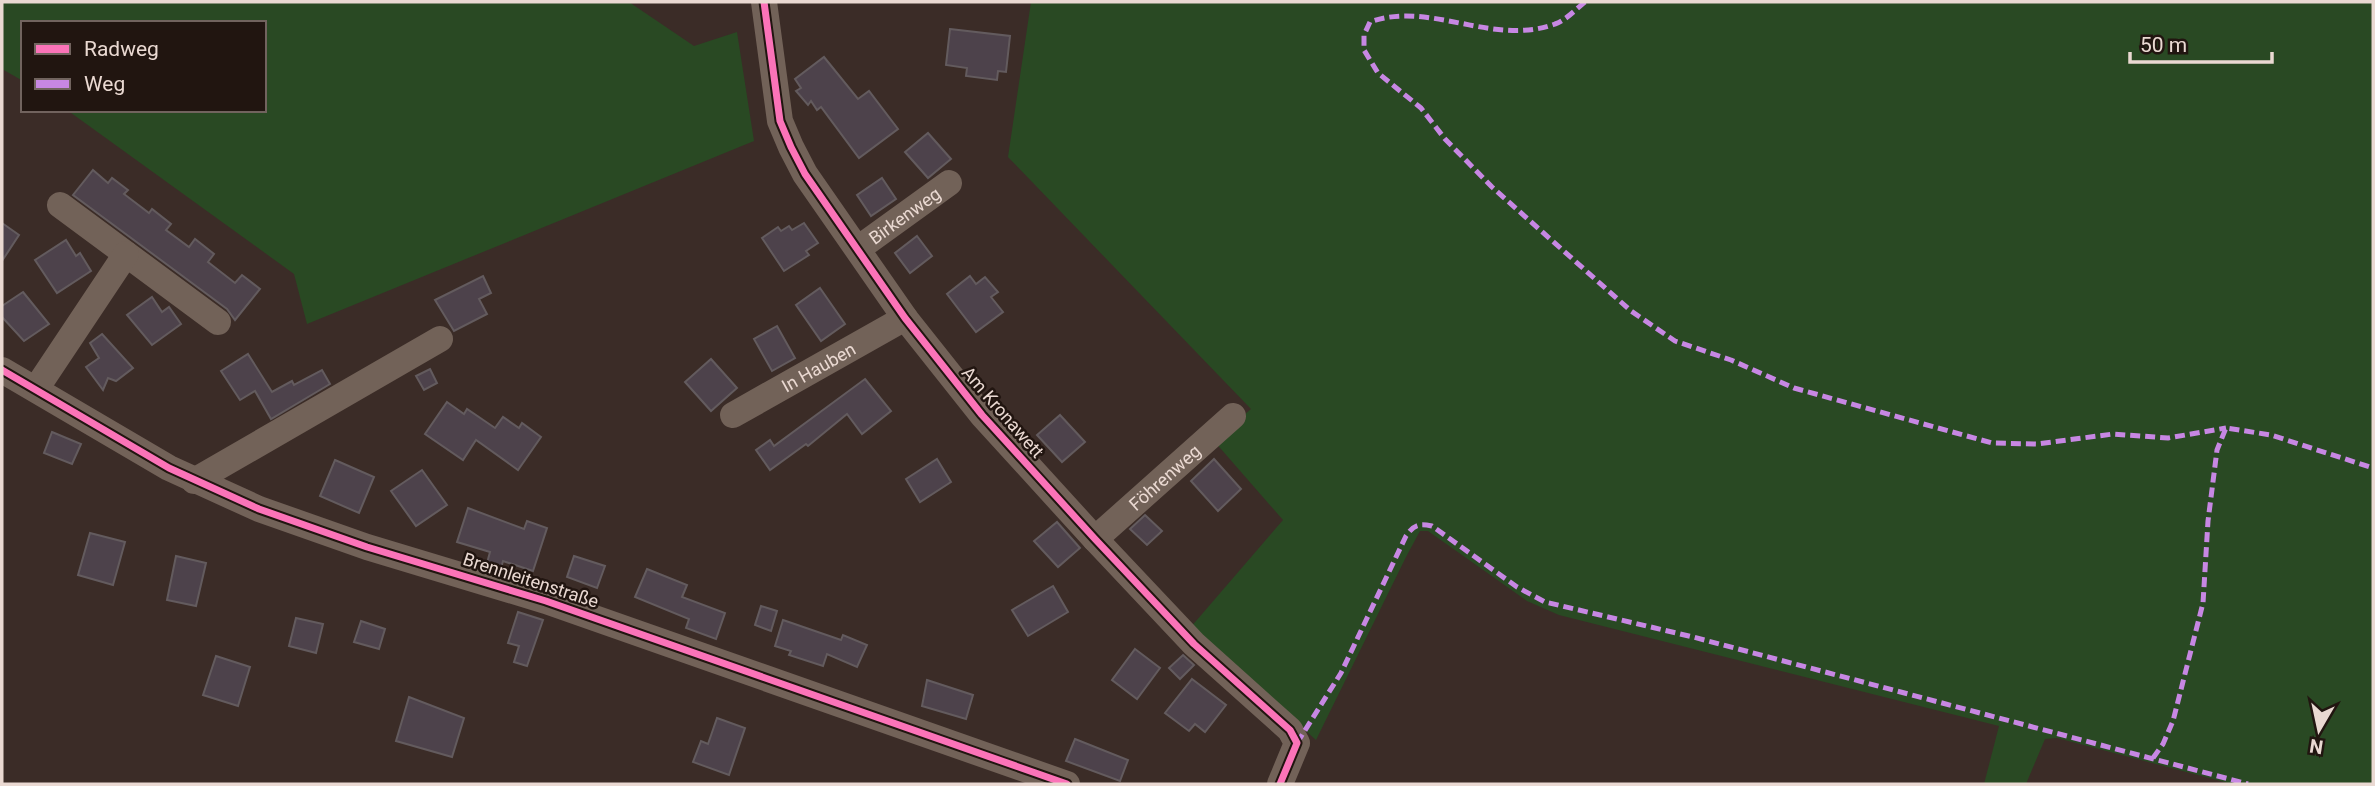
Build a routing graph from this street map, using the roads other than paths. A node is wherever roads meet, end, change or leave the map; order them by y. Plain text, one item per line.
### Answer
1 (764, 2) edge
2 (948, 183) dead end
3 (60, 205) dead end
4 (859, 248) junction
5 (126, 254) junction
6 (905, 318) junction
7 (218, 322) dead end
8 (440, 339) dead end
9 (2, 370) edge
10 (36, 389) junction
11 (733, 415) dead end
12 (1233, 416) dead end
13 (194, 481) junction
14 (1095, 539) junction
15 (1054, 782) edge
16 (1280, 784) edge

1 - 4 street, Am Kronawett
2 - 4 street, Birkenweg
3 - 5 street
4 - 6 street, Am Kronawett
5 - 7 street
5 - 10 street
6 - 11 street, In Hauben
6 - 14 street, Am Kronawett
8 - 13 street
9 - 10 street, Brennleitenstraße
10 - 13 street, Brennleitenstraße
12 - 14 street, Föhrenweg
13 - 15 street, Brennleitenstraße
14 - 16 street, Am Kronawett

